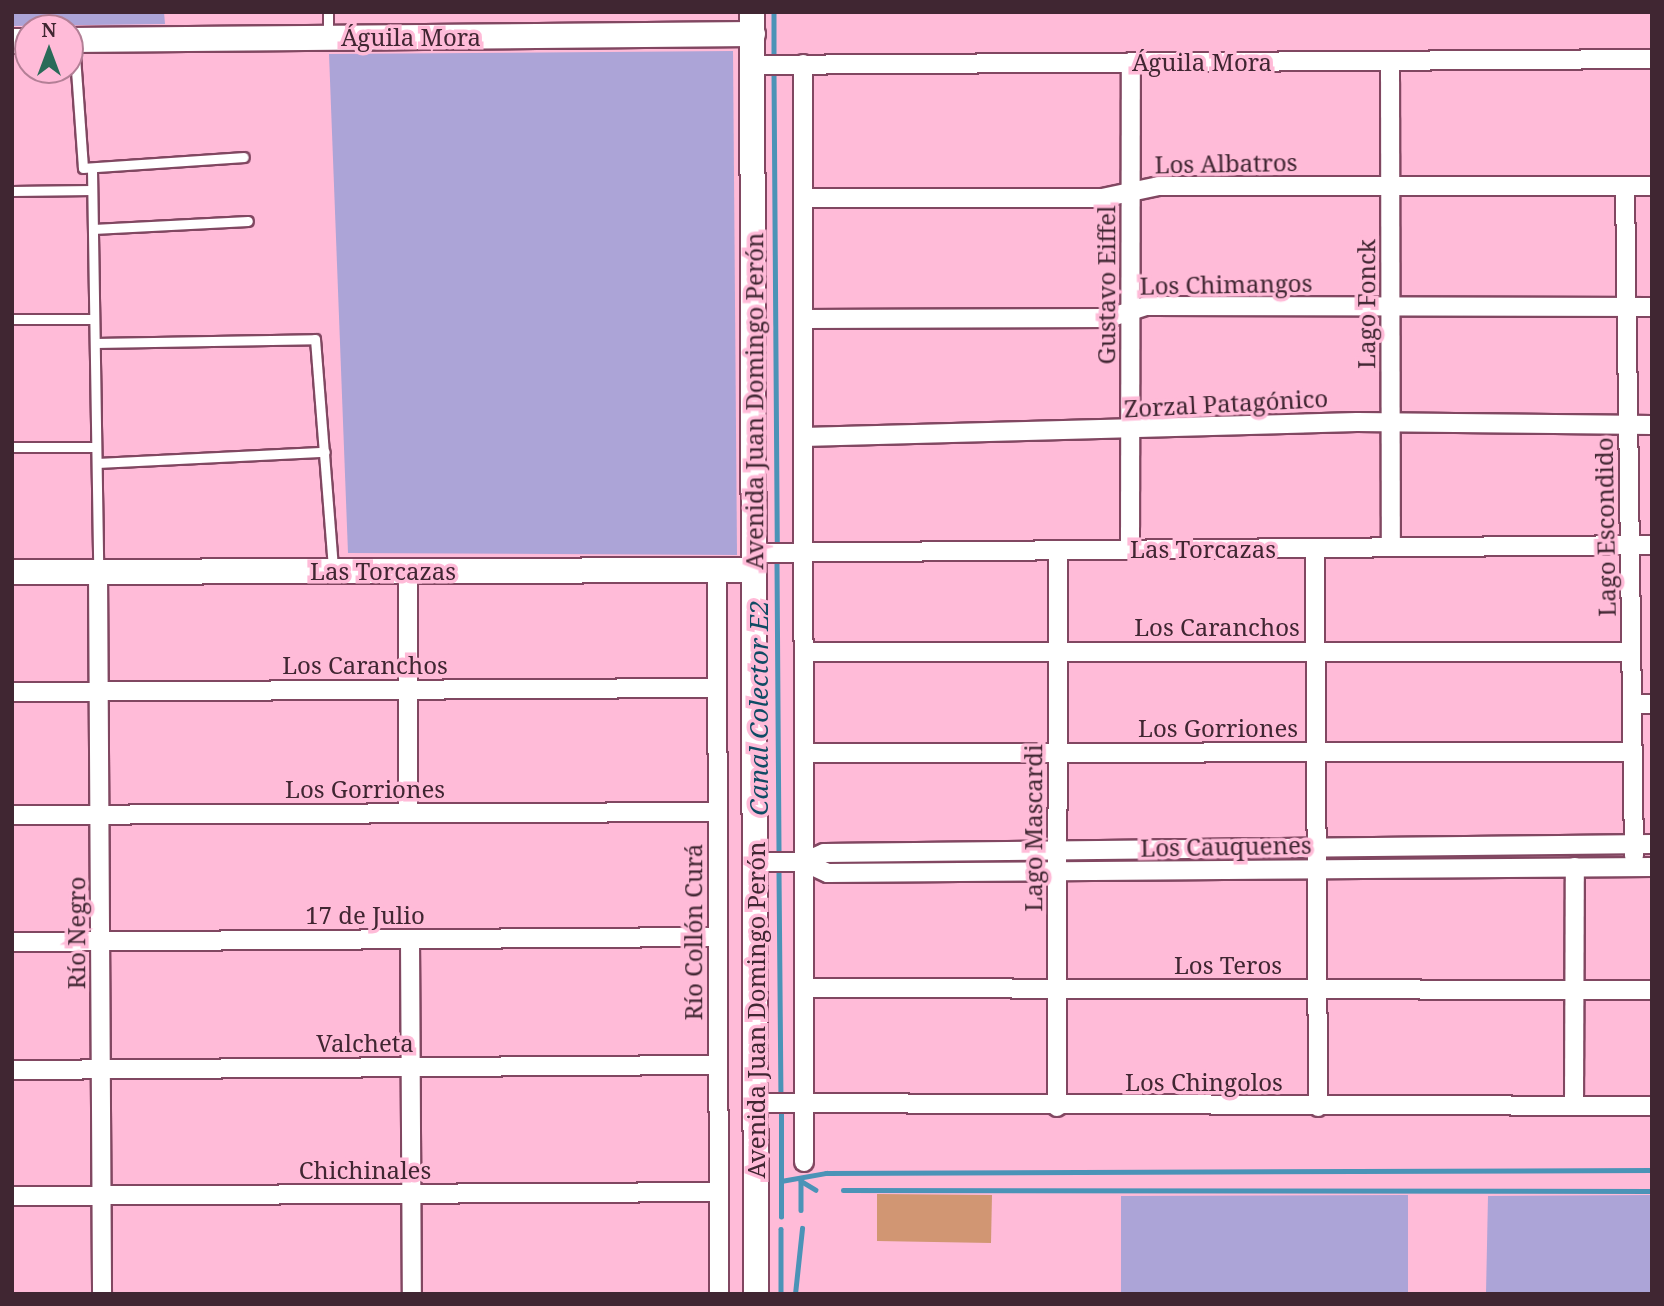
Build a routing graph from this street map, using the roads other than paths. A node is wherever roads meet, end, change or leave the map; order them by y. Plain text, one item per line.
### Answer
1 (328, 12) edge
2 (753, 23) edge
3 (328, 38) junction
4 (84, 40) edge
5 (1652, 60) edge
6 (1390, 61) junction
7 (1131, 62) junction
8 (803, 64) junction
9 (753, 65) junction
10 (75, 84) edge
11 (244, 157) dead end
12 (92, 170) junction
13 (1390, 186) junction
14 (1625, 186) junction
15 (1652, 186) edge
16 (92, 190) junction
17 (12, 191) edge
18 (1131, 192) junction
19 (803, 198) junction
20 (248, 222) dead end
21 (93, 229) junction
22 (1390, 307) junction
23 (1626, 307) junction
24 (1652, 307) edge
25 (1130, 310) junction
26 (12, 319) edge
27 (94, 320) junction
28 (803, 320) junction
29 (95, 343) junction
30 (1390, 423) junction
31 (1628, 425) junction
32 (1652, 425) edge
33 (1130, 430) junction
34 (803, 437) junction
35 (12, 447) edge
36 (96, 447) junction
37 (325, 452) junction
38 (97, 463) junction
39 (1629, 545) junction
40 (1652, 545) edge
41 (1391, 547) junction
42 (1315, 548) junction
43 (1130, 549) junction
44 (1058, 550) junction
45 (804, 552) junction
46 (754, 561) junction
47 (717, 570) junction
48 (98, 571) junction
49 (333, 571) junction
50 (408, 571) junction
51 (12, 572) edge
52 (804, 652) junction
53 (1058, 652) junction
54 (1316, 652) junction
55 (1631, 652) junction
56 (717, 688) junction
57 (408, 690) junction
58 (99, 691) junction
59 (12, 692) edge
60 (1632, 704) junction
61 (1652, 704) edge
62 (804, 752) junction
63 (1058, 752) junction
64 (1316, 752) junction
65 (1632, 752) junction
66 (718, 812) junction
67 (408, 813) junction
68 (100, 814) junction
69 (12, 815) edge
70 (1643, 845) edge
71 (1317, 848) junction
72 (1058, 850) junction
73 (755, 862) junction
74 (804, 862) junction
75 (1575, 867) junction
76 (1643, 867) edge
77 (1317, 869) junction
78 (1058, 872) junction
79 (718, 937) junction
80 (410, 939) junction
81 (100, 941) junction
82 (12, 942) edge
83 (804, 988) junction
84 (1057, 988) junction
85 (1318, 989) junction
86 (1575, 990) junction
87 (1652, 990) edge
88 (718, 1065) junction
89 (410, 1067) junction
90 (101, 1069) junction
91 (12, 1070) edge
92 (756, 1103) junction
93 (804, 1105) junction
94 (1574, 1106) junction
95 (1652, 1106) edge
96 (1057, 1107) junction
97 (1318, 1107) junction
98 (804, 1162) dead end
99 (719, 1192) junction
100 (411, 1194) junction
101 (12, 1196) edge
102 (102, 1196) junction
103 (102, 1294) edge
104 (412, 1294) edge
105 (719, 1294) edge
106 (756, 1294) edge

1 - 3 lane
2 - 3 street, Águila Mora
2 - 9 street, Avenida Juan Domingo Perón
3 - 4 street, Águila Mora
5 - 6 street, Águila Mora
6 - 7 street, Águila Mora
6 - 13 street, Lago Fonck
7 - 8 street, Águila Mora
7 - 18 street, Gustavo Eiffel
8 - 9 street, Águila Mora
8 - 19 street
9 - 46 street, Avenida Juan Domingo Perón
10 - 12 lane
11 - 12 lane
12 - 16 lane
13 - 14 street, Los Albatros
13 - 18 street, Los Albatros
13 - 22 street, Lago Fonck
14 - 15 street, Los Albatros
14 - 23 street, Lago Escondido
16 - 17 lane
16 - 21 lane
18 - 19 street, Los Albatros
18 - 25 street, Gustavo Eiffel
19 - 28 street
20 - 21 lane
21 - 27 lane
22 - 23 street, Los Chimangos
22 - 25 street, Los Chimangos
22 - 30 street, Lago Fonck
23 - 24 street, Los Chimangos
23 - 31 street, Lago Escondido
25 - 28 street, Los Chimangos
25 - 33 street, Gustavo Eiffel
26 - 27 lane
27 - 29 lane
28 - 34 street
29 - 36 lane
29 - 37 lane
30 - 31 street, Zorzal Patagónico
30 - 33 street, Zorzal Patagónico
30 - 41 street, Lago Fonck
31 - 32 street, Zorzal Patagónico
31 - 39 street, Lago Escondido
33 - 34 street, Zorzal Patagónico
33 - 43 street, Gustavo Eiffel
34 - 45 street
35 - 36 lane
36 - 38 lane
37 - 38 lane
37 - 49 lane
38 - 48 lane
39 - 40 street, Las Torcazas
39 - 41 street, Las Torcazas
39 - 55 street, Lago Escondido
41 - 42 street, Las Torcazas
42 - 43 street, Las Torcazas
42 - 54 street
43 - 44 street, Las Torcazas
44 - 45 street, Las Torcazas
44 - 53 street, Lago Mascardi
45 - 46 street, Las Torcazas
45 - 52 street
46 - 47 street, Las Torcazas
46 - 73 street, Avenida Juan Domingo Perón
47 - 50 street, Las Torcazas
47 - 56 street, Río Collón Curá
48 - 49 street, Las Torcazas
48 - 51 street, Las Torcazas
48 - 58 street, Río Negro
49 - 50 street, Las Torcazas
50 - 57 street
52 - 53 street, Los Caranchos
52 - 62 street
53 - 54 street, Los Caranchos
53 - 63 street, Lago Mascardi
54 - 55 street, Los Caranchos
54 - 64 street
55 - 60 street, Lago Escondido
56 - 57 street, Los Caranchos
56 - 66 street, Río Collón Curá
57 - 58 street, Los Caranchos
57 - 67 street
58 - 59 street, Los Caranchos
58 - 68 street, Río Negro
60 - 61 street
60 - 65 street, Lago Escondido
62 - 63 street, Los Gorriones
62 - 74 street
63 - 64 street, Los Gorriones
63 - 72 street, Lago Mascardi
64 - 65 street, Los Gorriones
64 - 71 street
65 - 70 street, Lago Escondido
66 - 67 street, Los Gorriones
66 - 79 street, Río Collón Curá
67 - 68 street, Los Gorriones
68 - 69 street, Los Gorriones
68 - 81 street, Río Negro
70 - 71 street, Los Cauquenes
70 - 76 street, Lago Escondido
71 - 72 street, Los Cauquenes
71 - 77 street
72 - 74 street, Los Cauquenes
72 - 78 street, Lago Mascardi
73 - 74 street, Los Cauquenes
73 - 92 street, Avenida Juan Domingo Perón
74 - 78 street, Los Cauquenes
74 - 83 street
75 - 76 street, Los Cauquenes
75 - 77 street, Los Cauquenes
75 - 86 street
77 - 78 street, Los Cauquenes
77 - 85 street
78 - 84 street, Lago Mascardi
79 - 80 street, 17 de Julio
79 - 88 street, Río Collón Curá
80 - 81 street, 17 de Julio
80 - 89 street
81 - 82 street, 17 de Julio
81 - 90 street, Río Negro
83 - 84 street, Los Teros
83 - 93 street
84 - 85 street, Los Teros
84 - 96 street, Lago Mascardi
85 - 86 street, Los Teros
85 - 97 street
86 - 87 street, Los Teros
86 - 94 street
88 - 89 street, Valcheta
88 - 99 street, Río Collón Curá
89 - 90 street, Valcheta
89 - 100 street
90 - 91 street, Valcheta
90 - 102 street, Río Negro
92 - 93 street, Los Chingolos
92 - 106 street, Avenida Juan Domingo Perón
93 - 96 street, Los Chingolos
93 - 98 street
94 - 95 street, Los Chingolos
94 - 97 street, Los Chingolos
96 - 97 street, Los Chingolos
99 - 100 street, Chichinales
99 - 105 street, Río Collón Curá
100 - 102 street, Chichinales
100 - 104 street
101 - 102 street, Chichinales
102 - 103 street, Río Negro

